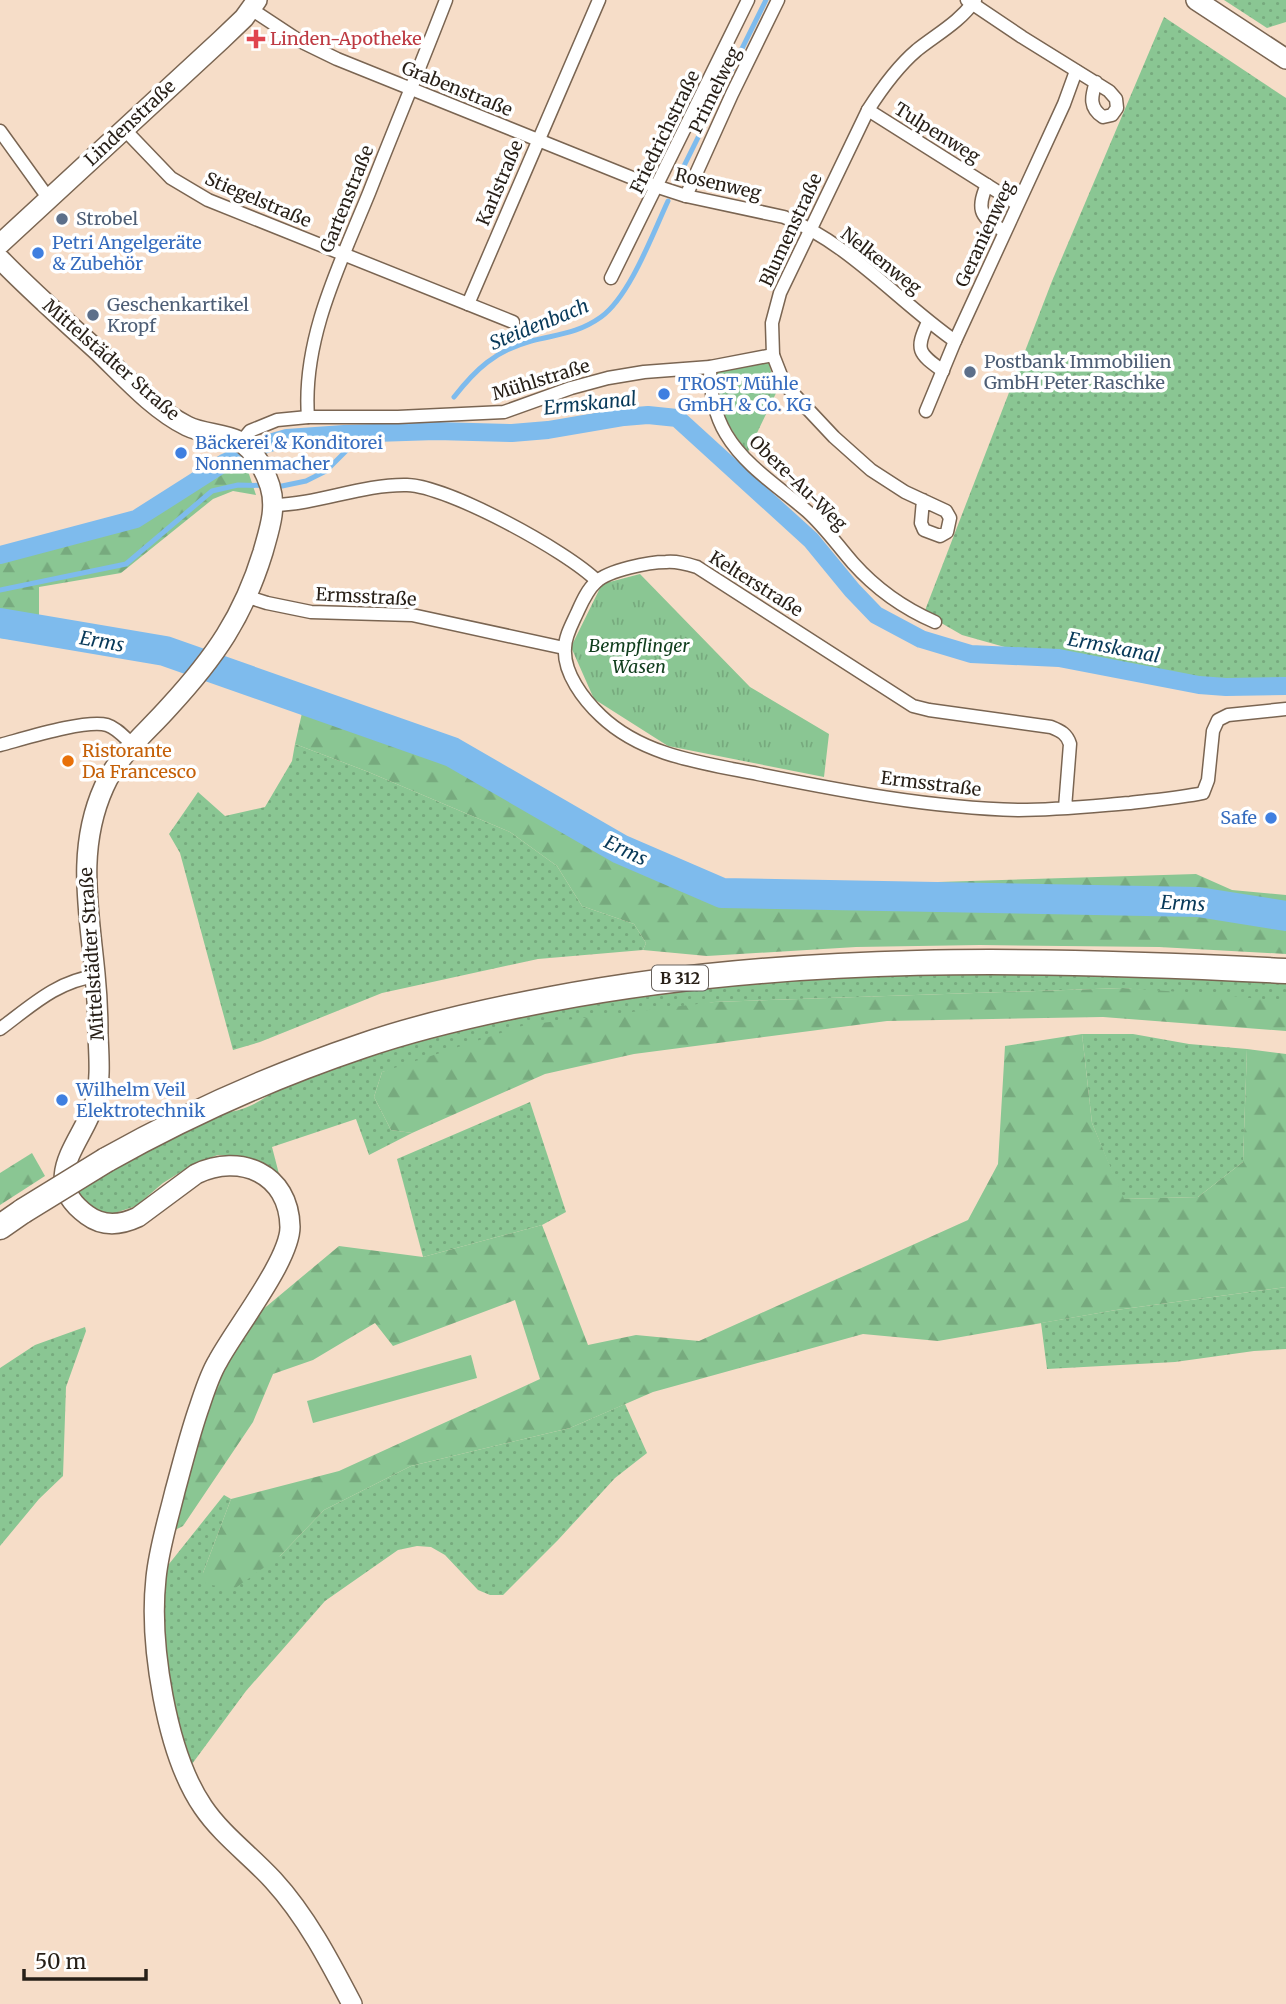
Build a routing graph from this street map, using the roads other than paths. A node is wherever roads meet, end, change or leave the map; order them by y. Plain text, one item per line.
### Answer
1 (446, 0) edge
2 (599, 0) edge
3 (748, 0) edge
4 (778, 0) edge
5 (1196, 0) edge
6 (972, 1) edge
7 (254, 4) edge
8 (1286, 59) edge
9 (1076, 71) junction
10 (1096, 82) dead end
11 (411, 89) junction
12 (868, 110) junction
13 (124, 129) junction
14 (0, 131) edge
15 (538, 140) junction
16 (987, 186) junction
17 (657, 187) junction
18 (686, 196) junction
19 (49, 199) junction
20 (1017, 204) junction
21 (810, 230) junction
22 (1004, 231) junction
23 (0, 244) edge
24 (344, 254) junction
25 (0, 259) edge
26 (611, 278) dead end
27 (468, 304) junction
28 (513, 322) dead end
29 (928, 322) junction
30 (955, 341) junction
31 (773, 355) junction
32 (710, 367) junction
33 (943, 371) junction
34 (926, 411) dead end
35 (308, 417) junction
36 (241, 442) junction
37 (273, 500) junction
38 (923, 500) dead end
39 (597, 581) junction
40 (248, 597) junction
41 (935, 622) dead end
42 (565, 649) junction
43 (1286, 709) edge
44 (0, 745) edge
45 (133, 745) junction
46 (1065, 808) junction
47 (1286, 971) edge
48 (96, 976) junction
49 (0, 1029) edge
50 (0, 1227) edge
51 (352, 2004) edge

1 - 11 street, Gartenstraße
2 - 15 street, Karlstraße
3 - 17 street, Friedrichstraße
4 - 18 street, Primelweg
5 - 8 street
6 - 9 street
6 - 12 street, Blumenstraße
7 - 11 street, Grabenstraße
7 - 13 street, Lindenstraße
9 - 10 street
9 - 20 street, Geranienweg
11 - 15 street, Grabenstraße
11 - 24 street, Gartenstraße
12 - 16 street, Tulpenweg
12 - 21 street, Blumenstraße
13 - 19 street, Lindenstraße
13 - 24 street, Stiegelstraße
14 - 19 street
15 - 17 street, Grabenstraße
15 - 27 street, Karlstraße
16 - 20 street, Tulpenweg
16 - 22 street, Tulpenweg
17 - 18 street, Rosenweg
17 - 26 street, Friedrichstraße
18 - 21 street, Rosenweg
19 - 23 street, Lindenstraße
20 - 22 street, Geranienweg
21 - 29 street, Nelkenweg
21 - 31 street, Blumenstraße
22 - 30 street, Geranienweg
24 - 27 street, Stiegelstraße
24 - 35 street, Gartenstraße
25 - 36 street, Mittelstädter Straße
27 - 28 street, Stiegelstraße
29 - 30 street, Nelkenweg
29 - 33 street
30 - 33 street, Geranienweg
31 - 32 street, Mühlstraße
31 - 38 street, Blumenstraße
32 - 35 street, Mühlstraße
32 - 41 street, Obere-Au-Weg
33 - 34 street, Geranienweg
35 - 36 street, Mühlstraße
36 - 37 street
37 - 39 street
37 - 40 street, Mittelstädter Straße
39 - 42 street
39 - 46 street, Kelterstraße
40 - 42 street, Ermsstraße
40 - 45 street, Mittelstädter Straße
42 - 46 street, Ermsstraße
43 - 46 street, Ermsstraße
44 - 45 street
45 - 48 street, Mittelstädter Straße
47 - 50 highway, B 312, bridge
48 - 49 street
48 - 51 street, Mittelstädter Straße

